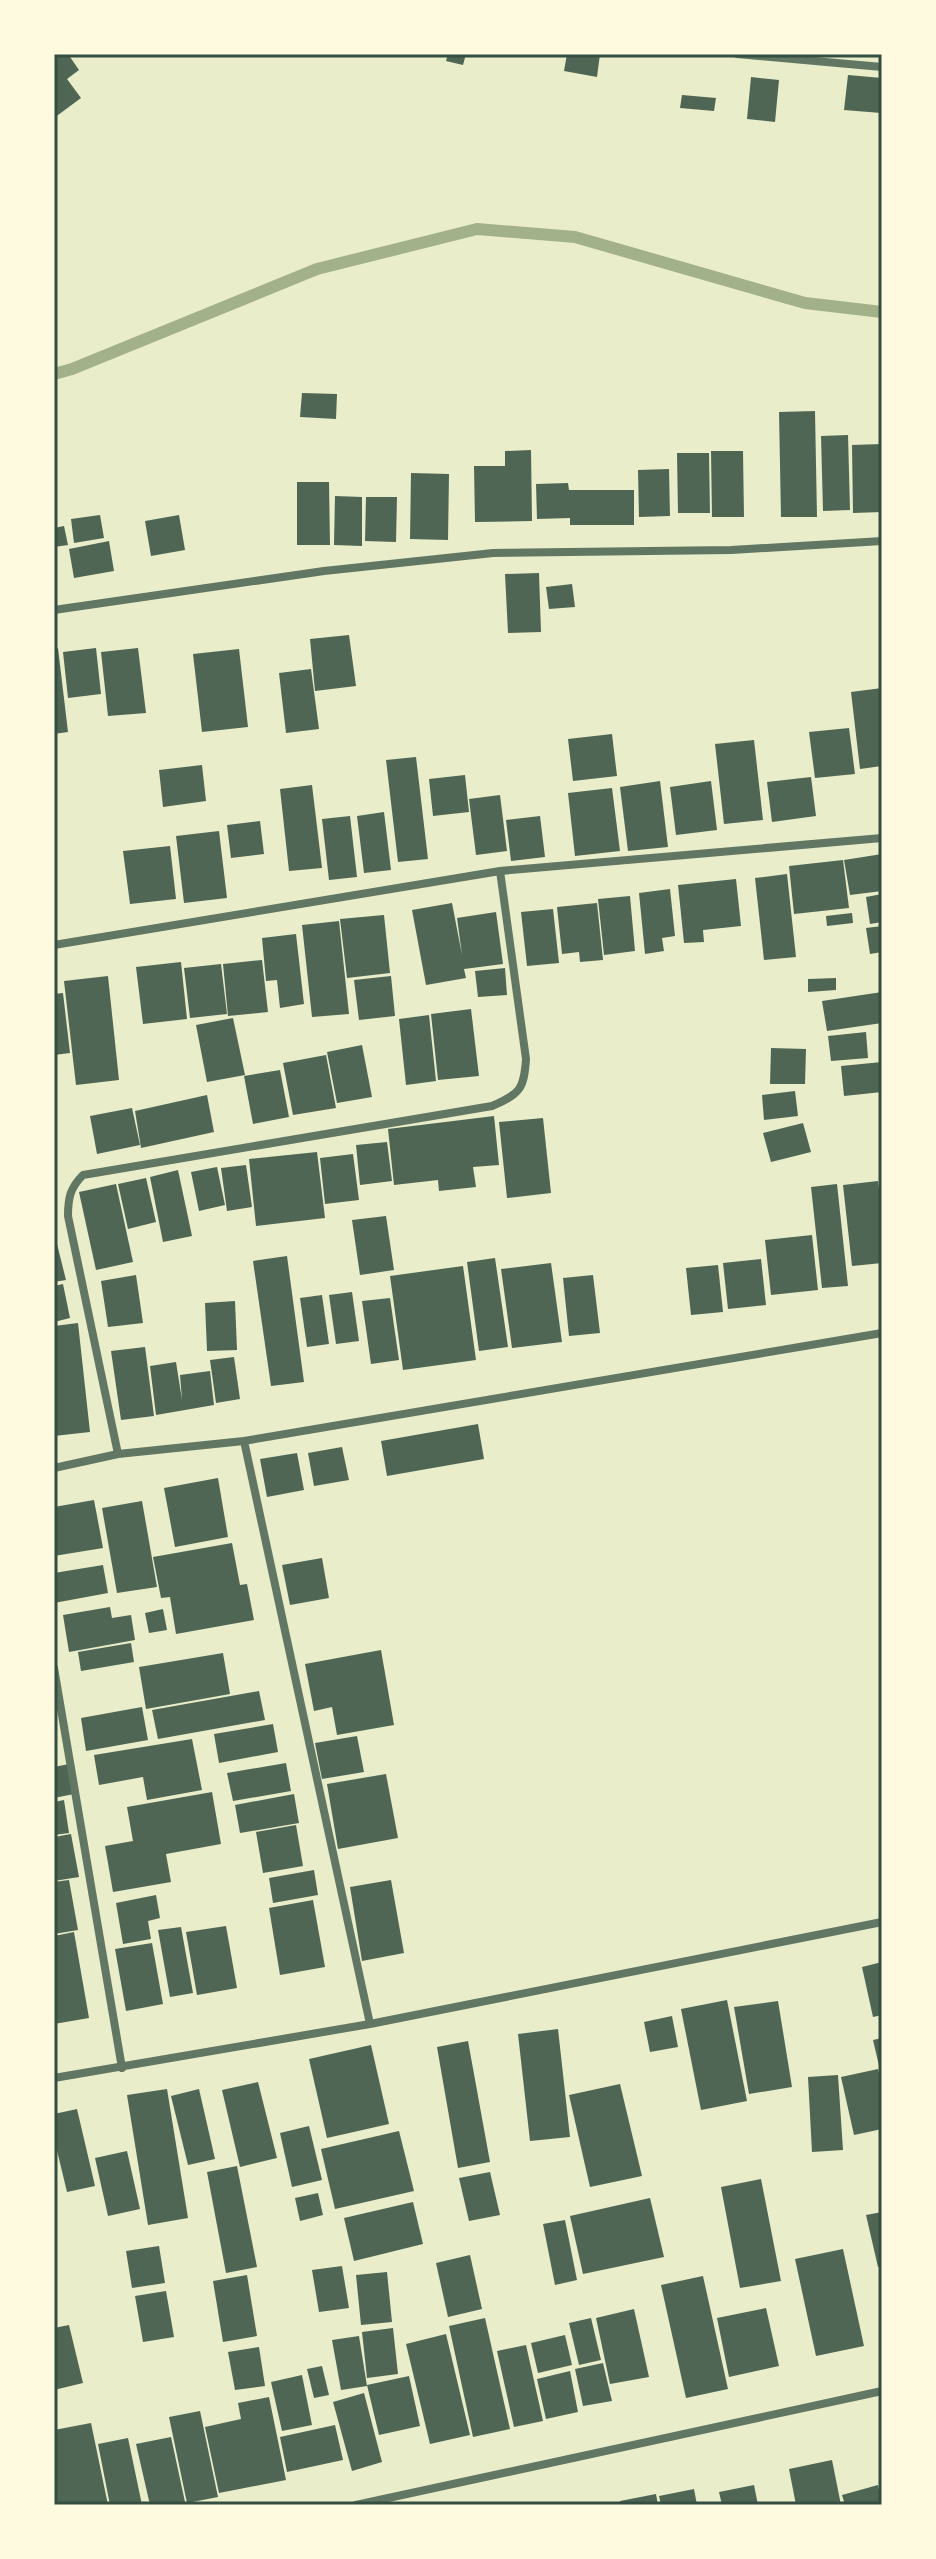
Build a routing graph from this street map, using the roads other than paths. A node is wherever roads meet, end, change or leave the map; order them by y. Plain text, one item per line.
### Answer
1 (737, 54) edge
2 (882, 67) edge
3 (882, 541) edge
4 (54, 610) edge
5 (882, 838) edge
6 (500, 871) junction
7 (54, 945) edge
8 (882, 1333) edge
9 (244, 1441) junction
10 (118, 1454) junction
11 (54, 1468) edge
12 (54, 1668) edge
13 (882, 1922) edge
14 (370, 2024) junction
15 (122, 2068) junction
16 (54, 2078) edge
17 (882, 2391) edge
18 (356, 2505) edge

1 - 2 street
3 - 4 street
5 - 6 street
6 - 7 street
6 - 10 street
8 - 9 street
9 - 10 street
9 - 14 street
10 - 11 street
12 - 15 street
13 - 14 street
14 - 15 street
15 - 16 street
17 - 18 street

